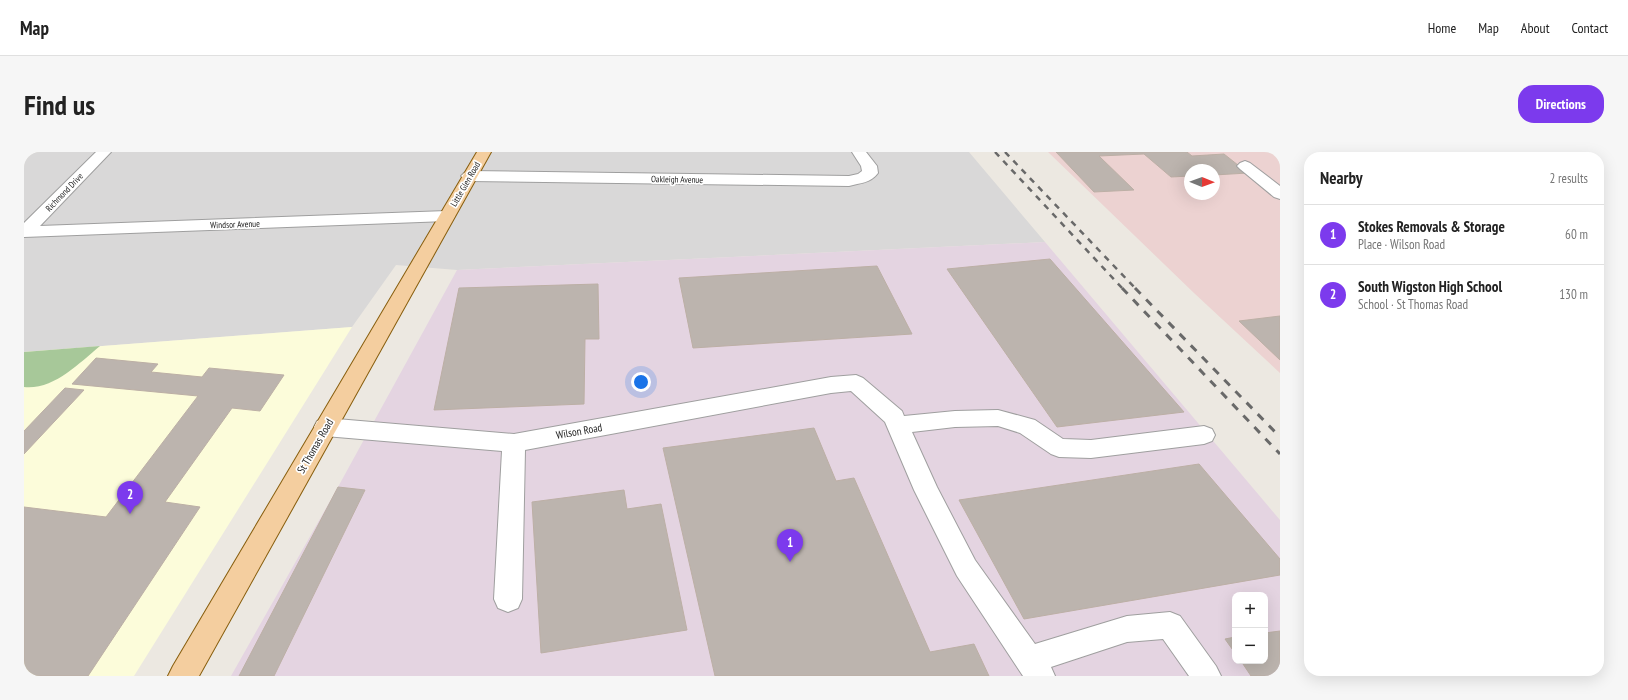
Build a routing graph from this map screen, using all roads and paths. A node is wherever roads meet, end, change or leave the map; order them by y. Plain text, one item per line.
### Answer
1 (104, 152) edge
2 (484, 152) edge
3 (863, 157) edge
4 (1245, 166) dead end
5 (469, 176) junction
6 (1280, 194) edge
7 (447, 216) junction
8 (25, 232) edge
9 (898, 425) junction
10 (325, 427) junction
11 (1204, 435) dead end
12 (514, 443) junction
13 (508, 599) dead end
14 (1035, 668) edge
15 (183, 676) edge
16 (1206, 676) edge

1 - 8 street, Richmond Drive
2 - 5 main road, Little Glen Road
3 - 5 street, Oakleigh Avenue
4 - 6 street
5 - 7 main road, Little Glen Road
7 - 8 street, Windsor Avenue
7 - 10 main road, St Thomas Road
9 - 11 street
9 - 12 street, Wilson Road
9 - 14 street, Wilson Road
10 - 12 street, Wilson Road
10 - 15 main road, St Thomas Road
12 - 13 street
14 - 16 street

